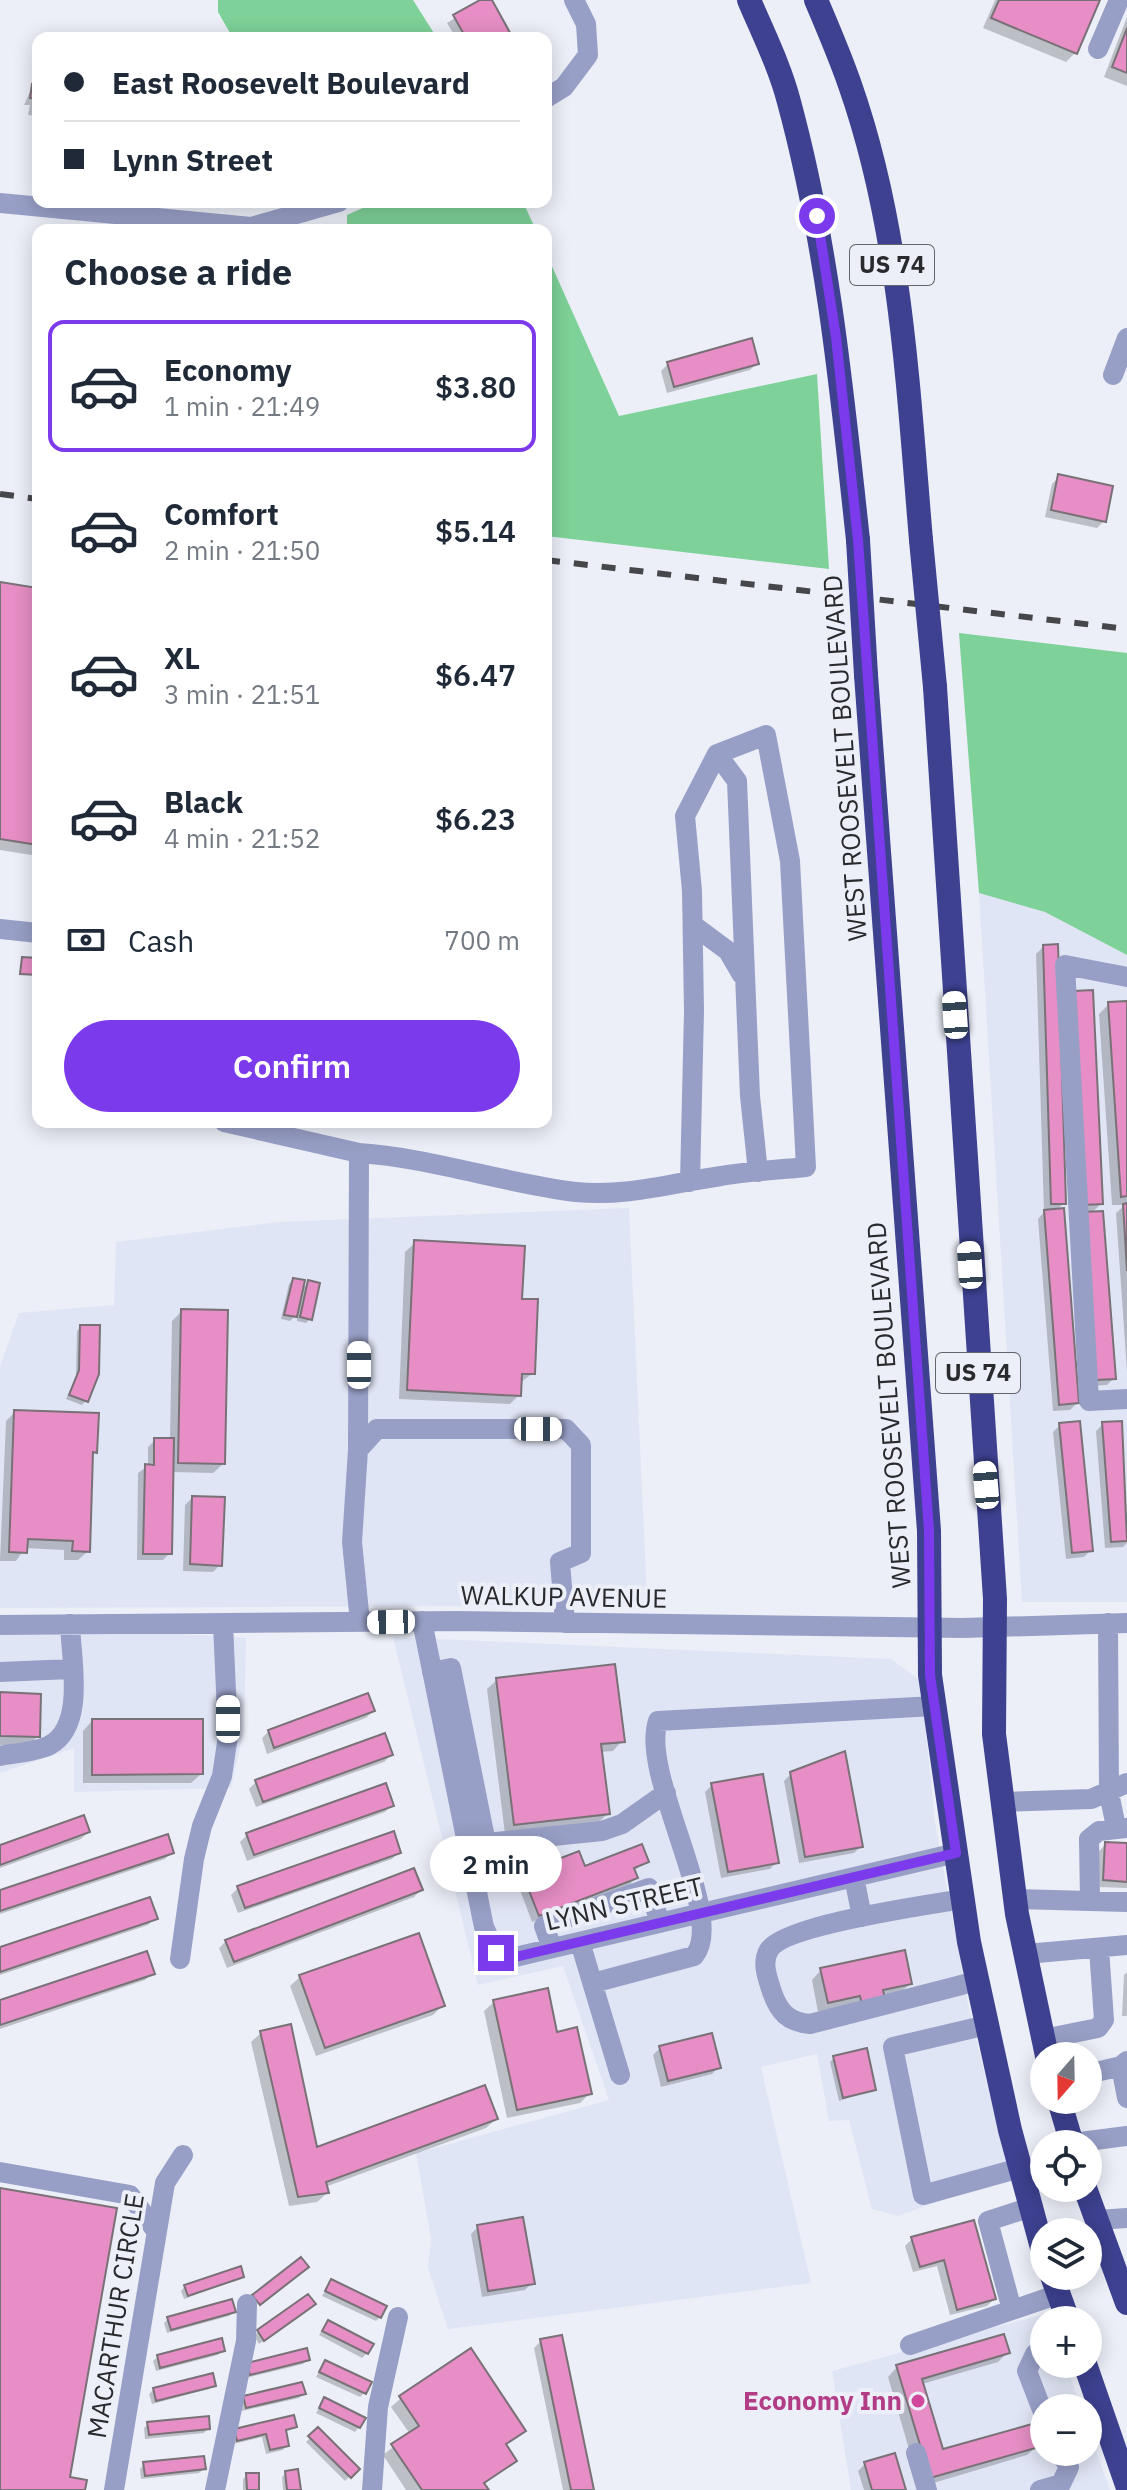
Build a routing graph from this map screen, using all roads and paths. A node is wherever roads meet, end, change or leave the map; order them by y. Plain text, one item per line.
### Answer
1 (574, 0) edge
2 (749, 0) edge
3 (816, 0) edge
4 (1119, 0) edge
5 (1098, 49) dead end
6 (552, 94) edge
7 (0, 203) edge
8 (32, 206) edge
9 (52, 208) edge
10 (318, 208) edge
11 (220, 224) edge
12 (262, 224) edge
13 (1127, 338) edge
14 (1113, 375) dead end
15 (717, 754) junction
16 (693, 925) junction
17 (0, 929) edge
18 (32, 932) edge
19 (1127, 977) edge
20 (744, 978) junction
21 (298, 1129) edge
22 (359, 1153) junction
23 (758, 1172) junction
24 (690, 1182) junction
25 (1127, 1399) edge
26 (358, 1450) junction
27 (422, 1621) junction
28 (360, 1622) junction
29 (565, 1623) junction
30 (1117, 1623) edge
31 (70, 1624) junction
32 (223, 1624) junction
33 (0, 1625) edge
34 (995, 1626) junction
35 (930, 1628) junction
36 (71, 1669) junction
37 (0, 1672) edge
38 (1118, 1693) edge
39 (935, 1706) junction
40 (0, 1756) edge
41 (1118, 1788) edge
42 (666, 1793) junction
43 (1003, 1802) junction
44 (1121, 1828) edge
45 (477, 1844) junction
46 (956, 1853) junction
47 (854, 1877) junction
48 (963, 1899) junction
49 (1015, 1899) junction
50 (1090, 1901) junction
51 (1127, 1902) edge
52 (698, 1914) junction
53 (862, 1917) junction
54 (660, 1923) junction
55 (580, 1942) junction
56 (1127, 1945) edge
57 (552, 1948) junction
58 (1099, 1949) junction
59 (1026, 1954) junction
60 (180, 1959) dead end
61 (977, 1981) junction
62 (593, 1983) junction
63 (987, 2025) junction
64 (1044, 2042) edge
65 (1061, 2042) edge
66 (1124, 2064) edge
67 (1102, 2070) edge
68 (620, 2075) dead end
69 (1127, 2098) edge
70 (1127, 2136) edge
71 (1102, 2140) edge
72 (183, 2155) dead end
73 (1020, 2168) junction
74 (0, 2172) edge
75 (1031, 2207) junction
76 (1034, 2218) edge
77 (1127, 2218) edge
78 (1102, 2220) edge
79 (156, 2231) junction
80 (1102, 2233) edge
81 (1046, 2290) edge
82 (1126, 2296) edge
83 (247, 2304) dead end
84 (1012, 2310) junction
85 (398, 2317) dead end
86 (910, 2345) dead end
87 (1030, 2365) edge
88 (1036, 2394) edge
89 (1102, 2426) edge
90 (916, 2453) dead end
91 (1068, 2466) edge
92 (1127, 2485) edge
93 (114, 2490) edge
94 (215, 2490) edge
95 (372, 2490) edge
96 (927, 2490) edge
97 (1040, 2490) edge

1 - 6 street
2 - 35 highway, WEST ROOSEVELT BOULEVARD / US 74, bridge
3 - 34 highway, US 74, bridge
4 - 5 street
7 - 8 street
9 - 11 street
10 - 12 street
13 - 14 street
15 - 16 street
15 - 20 street
15 - 23 street
16 - 20 street
16 - 24 street
17 - 18 street
19 - 25 street
20 - 23 street
21 - 22 street
22 - 24 street
22 - 26 street
23 - 24 street
26 - 28 street
26 - 29 street
27 - 28 street, WALKUP AVENUE
27 - 29 street, WALKUP AVENUE
27 - 45 street, LYNN STREET
28 - 32 street, WALKUP AVENUE
29 - 35 street, WALKUP AVENUE
30 - 34 street, WALKUP AVENUE
30 - 38 street
31 - 32 street, WALKUP AVENUE
31 - 33 street, WALKUP AVENUE
31 - 36 street
32 - 60 street
34 - 35 street, WALKUP AVENUE
34 - 43 highway, US 74
35 - 39 highway, WEST ROOSEVELT BOULEVARD / US 74
36 - 37 street
36 - 40 street
38 - 41 street
39 - 42 street
39 - 46 highway, WEST ROOSEVELT BOULEVARD / US 74
41 - 43 street
41 - 44 street
42 - 45 street
42 - 52 street
43 - 49 highway, US 74
44 - 50 street
45 - 57 street, LYNN STREET
46 - 47 street, LYNN STREET
46 - 48 highway, WEST ROOSEVELT BOULEVARD / US 74
47 - 52 street, LYNN STREET
47 - 53 street
48 - 53 street
48 - 61 highway, WEST ROOSEVELT BOULEVARD / US 74
49 - 50 street
49 - 59 highway, US 74
50 - 51 street
52 - 54 street, LYNN STREET
52 - 62 street
53 - 61 street
54 - 55 street, LYNN STREET
54 - 57 street
55 - 57 street, LYNN STREET
55 - 62 street
56 - 58 street
58 - 59 street
58 - 65 street
59 - 64 highway, US 74
61 - 63 highway, WEST ROOSEVELT BOULEVARD / US 74
62 - 68 street
63 - 73 highway, WEST ROOSEVELT BOULEVARD / US 74
63 - 73 street
66 - 67 street
66 - 69 street
70 - 71 street
72 - 79 street, MACARTHUR CIRCLE
73 - 75 highway, WEST ROOSEVELT BOULEVARD / US 74
74 - 79 street
75 - 76 highway, WEST ROOSEVELT BOULEVARD / US 74
75 - 84 street
77 - 78 street
79 - 93 street, MACARTHUR CIRCLE
80 - 82 highway
81 - 84 street
83 - 94 street
84 - 86 street
85 - 95 street
87 - 88 street
89 - 92 highway
90 - 96 street
91 - 97 street

